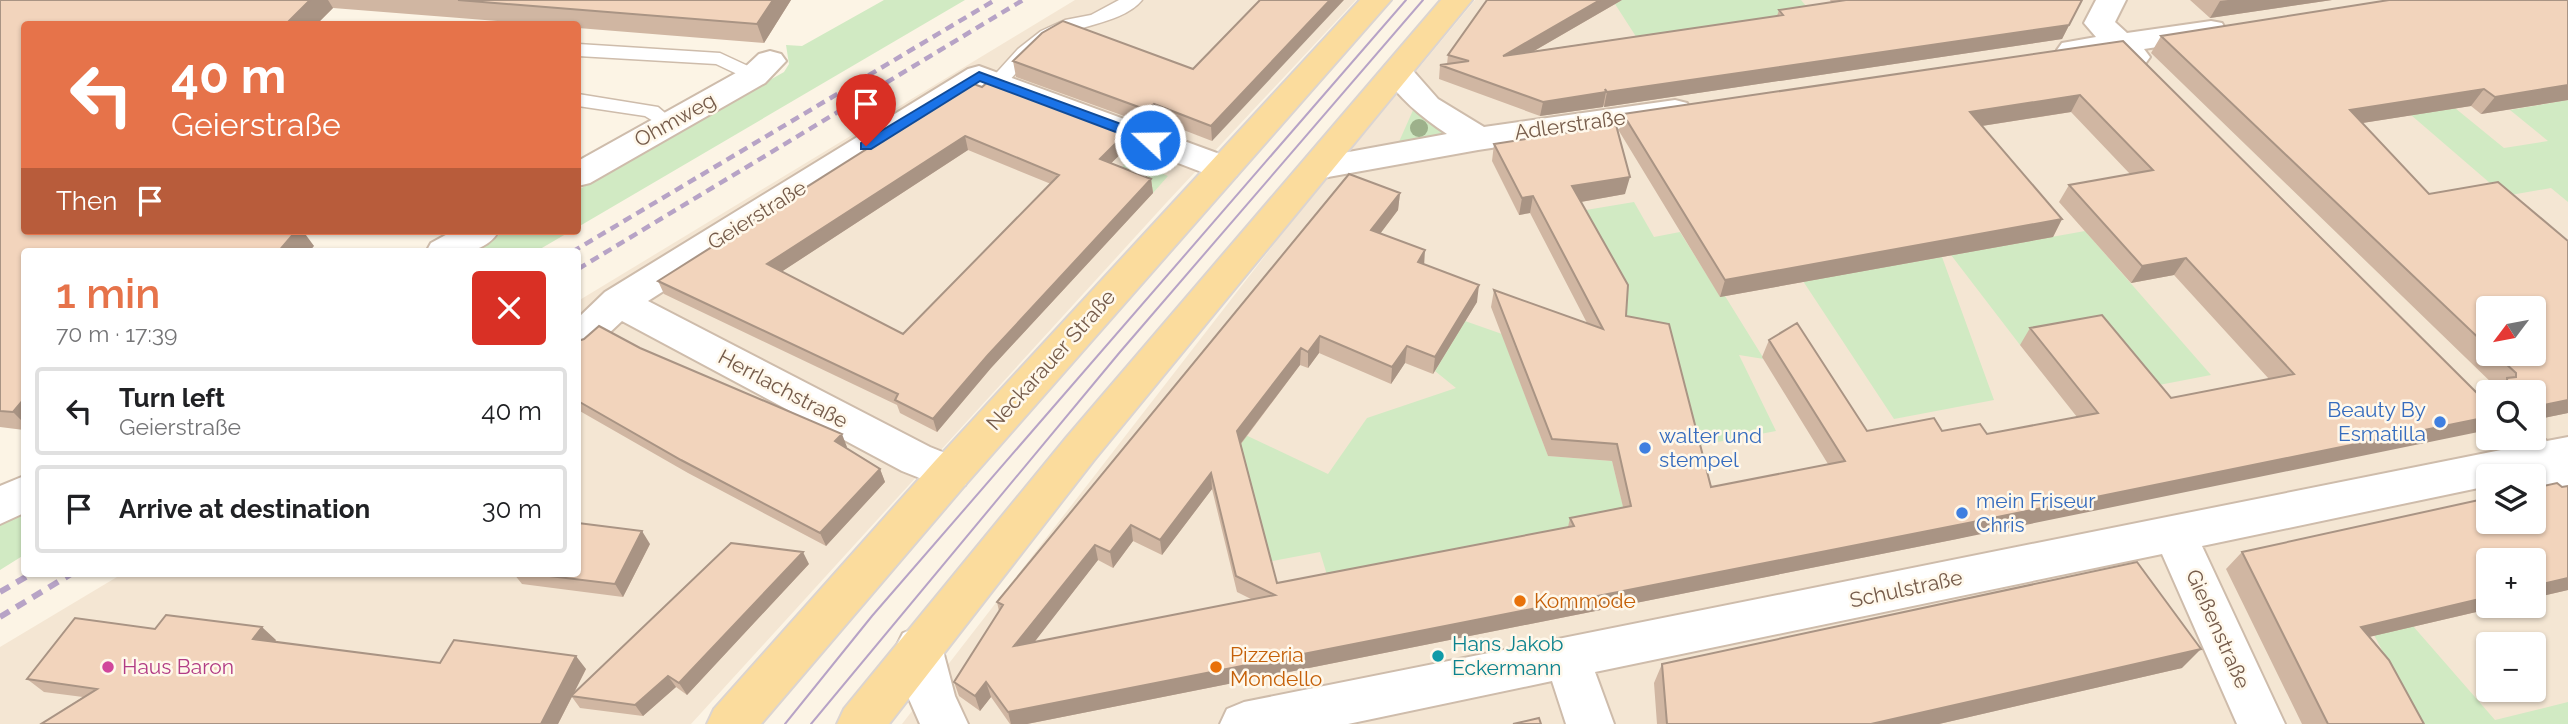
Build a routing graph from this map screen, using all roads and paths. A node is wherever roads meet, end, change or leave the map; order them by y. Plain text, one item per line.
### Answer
1 (1133, 0) edge
2 (1376, 0) edge
3 (1457, 0) edge
4 (2112, 0) edge
5 (2238, 26) edge
6 (2120, 43) junction
7 (581, 50) edge
8 (2038, 55) edge
9 (762, 69) joint
10 (1397, 72) junction
11 (988, 79) junction
12 (2159, 82) edge
13 (581, 100) edge
14 (1710, 104) edge
15 (668, 124) junction
16 (1478, 139) junction
17 (582, 167) edge
18 (1224, 168) junction
19 (1317, 168) junction
20 (474, 235) edge
21 (451, 248) edge
22 (618, 302) junction
23 (581, 337) edge
24 (2548, 459) edge
25 (950, 473) junction
26 (21, 495) edge
27 (0, 507) edge
28 (2175, 534) junction
29 (919, 647) junction
30 (1567, 658) junction
31 (731, 724) edge
32 (861, 724) edge
33 (944, 724) edge
34 (1244, 724) edge
35 (1590, 724) edge
36 (2261, 724) edge

1 - 11 lane
2 - 18 main road, Neckarauer Straße
3 - 10 main road
4 - 6 street
5 - 6 street
6 - 8 street
6 - 12 street
7 - 9 lane
9 - 15 street, Ohmweg
10 - 16 street
10 - 19 main road
11 - 18 street
11 - 22 street, Geierstraße
13 - 15 lane
14 - 16 street, Adlerstraße
15 - 17 street, Ohmweg
16 - 19 street, Adlerstraße
18 - 25 main road, Neckarauer Straße
19 - 29 main road
20 - 21 street
22 - 23 street, Geierstraße
22 - 25 street, Herrlachstraße
24 - 28 street, Schulstraße
25 - 31 main road, Neckarauer Straße
26 - 27 street
28 - 30 street, Schulstraße
28 - 36 street, Gießenstraße
29 - 32 main road
29 - 33 street
30 - 34 street, Schulstraße
30 - 35 street

